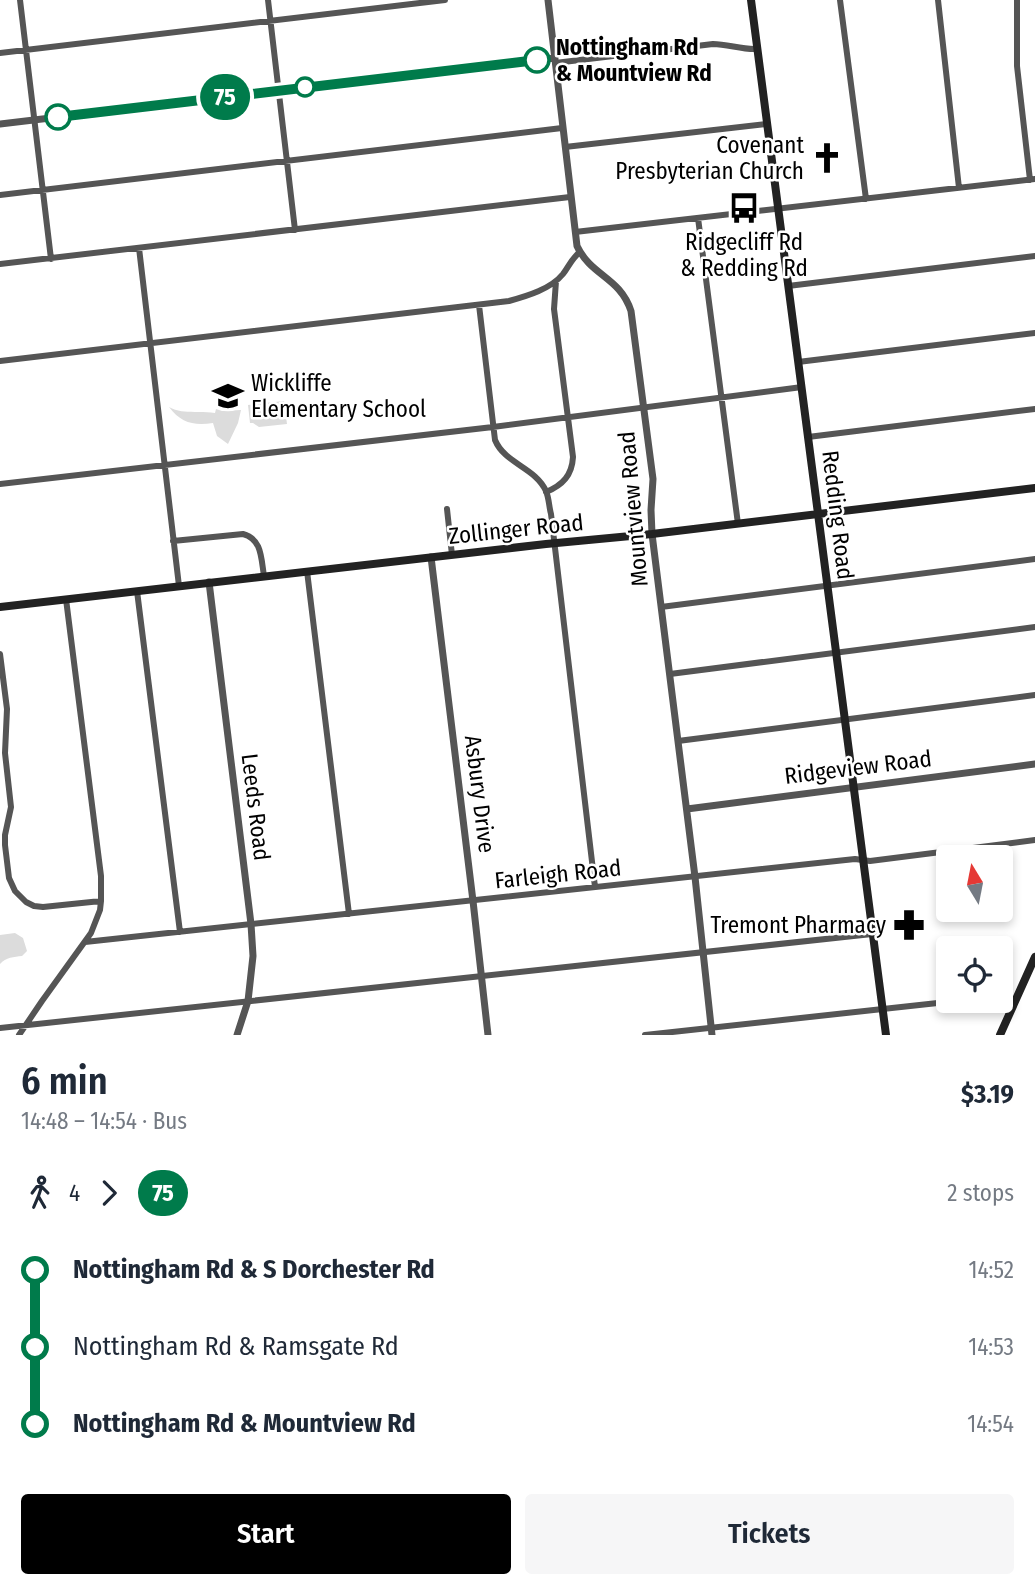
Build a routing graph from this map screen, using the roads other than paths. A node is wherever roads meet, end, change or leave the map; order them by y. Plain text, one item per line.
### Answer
1 (20, 0) edge
2 (268, 0) edge
3 (444, 0) edge
4 (548, 0) edge
5 (751, 0) edge
6 (840, 0) edge
7 (938, 0) edge
8 (1017, 0) edge
9 (270, 21) junction
10 (757, 49) junction
11 (26, 50) junction
12 (0, 53) edge
13 (555, 60) junction
14 (278, 91) junction
15 (34, 120) junction
16 (0, 124) edge
17 (767, 124) junction
18 (562, 128) junction
19 (565, 147) junction
20 (286, 160) junction
21 (1033, 179) edge
22 (959, 188) junction
23 (43, 190) junction
24 (0, 195) edge
25 (570, 197) junction
26 (866, 199) junction
27 (778, 209) junction
28 (698, 218) junction
29 (295, 229) junction
30 (575, 232) junction
31 (139, 248) junction
32 (580, 251) junction
33 (1035, 256) edge
34 (51, 258) junction
35 (0, 264) edge
36 (556, 281) junction
37 (788, 286) junction
38 (478, 305) junction
39 (1035, 333) edge
40 (150, 344) junction
41 (0, 361) edge
42 (798, 362) junction
43 (802, 387) junction
44 (721, 398) junction
45 (644, 408) junction
46 (1035, 409) edge
47 (569, 418) junction
48 (493, 427) junction
49 (808, 437) junction
50 (164, 466) junction
51 (0, 484) edge
52 (1035, 488) edge
53 (546, 492) junction
54 (447, 509) dead end
55 (817, 514) junction
56 (738, 524) junction
57 (652, 534) junction
58 (173, 541) junction
59 (554, 543) junction
60 (452, 555) junction
61 (431, 557) junction
62 (1035, 559) edge
63 (307, 571) junction
64 (264, 576) junction
65 (209, 582) junction
66 (179, 586) junction
67 (827, 586) junction
68 (137, 591) junction
69 (66, 599) junction
70 (0, 607) edge
71 (661, 607) junction
72 (1035, 627) edge
73 (836, 653) junction
74 (0, 654) edge
75 (670, 674) junction
76 (2, 682) edge
77 (1035, 695) edge
78 (845, 720) junction
79 (678, 741) junction
80 (1035, 764) edge
81 (3, 774) edge
82 (853, 787) junction
83 (687, 809) junction
84 (3, 832) edge
85 (1035, 839) edge
86 (863, 860) junction
87 (695, 877) junction
88 (595, 887) junction
89 (101, 901) junction
90 (473, 901) junction
91 (349, 914) junction
92 (251, 924) junction
93 (180, 932) junction
94 (872, 934) junction
95 (85, 942) junction
96 (703, 952) junction
97 (1035, 957) edge
98 (482, 976) junction
99 (1013, 1000) edge
100 (1016, 1000) junction
101 (248, 1001) junction
102 (936, 1003) edge
103 (883, 1009) junction
104 (24, 1026) junction
105 (0, 1028) edge
106 (712, 1031) edge
107 (19, 1035) edge
108 (237, 1035) edge
109 (488, 1035) edge
110 (645, 1035) edge
111 (886, 1035) edge
112 (1000, 1035) edge

1 - 11 street
2 - 9 street
3 - 9 street
4 - 13 street, Mountview Road
5 - 10 main road, Redding Road
6 - 26 street
7 - 22 street
8 - 21 street
9 - 11 street
9 - 14 street
10 - 13 street
10 - 17 main road, Redding Road
11 - 12 street
11 - 15 street
13 - 14 street
13 - 18 street, Mountview Road
14 - 15 street
14 - 20 street
15 - 16 street
15 - 23 street
17 - 19 street
17 - 27 main road, Redding Road
18 - 19 street, Mountview Road
18 - 20 street
19 - 25 street, Mountview Road
20 - 23 street
20 - 29 street
21 - 22 street
22 - 26 street
23 - 24 street
23 - 34 street
25 - 29 street
25 - 30 street, Mountview Road
26 - 27 street
27 - 28 street
27 - 37 main road, Redding Road
28 - 30 street
28 - 44 street
29 - 31 street
30 - 32 street, Mountview Road
31 - 34 street
31 - 40 street
32 - 36 street
32 - 45 street, Mountview Road
33 - 37 street
34 - 35 street
36 - 38 street
36 - 47 street
37 - 42 main road, Redding Road
38 - 40 street
38 - 48 street
39 - 42 street
40 - 41 street
40 - 50 street
42 - 43 main road, Redding Road
43 - 44 street
43 - 49 main road, Redding Road
44 - 45 street
44 - 56 street
45 - 47 street
45 - 57 street, Mountview Road
46 - 49 street
47 - 48 street
47 - 53 street
48 - 50 street
48 - 53 street
49 - 55 main road, Redding Road
50 - 51 street
50 - 58 street
52 - 55 main road, Zollinger Road
53 - 59 street
54 - 60 street
55 - 56 main road, Zollinger Road
55 - 67 main road, Redding Road
56 - 57 main road, Zollinger Road
57 - 59 main road, Zollinger Road
57 - 71 street, Mountview Road
58 - 64 street
58 - 66 street
59 - 60 main road, Zollinger Road
59 - 88 street
60 - 61 main road, Zollinger Road
61 - 63 main road, Zollinger Road
61 - 90 street, Asbury Drive
62 - 67 street
63 - 64 main road, Zollinger Road
63 - 91 street
64 - 65 main road, Zollinger Road
65 - 66 main road, Zollinger Road
65 - 92 street, Leeds Road
66 - 68 main road, Zollinger Road
67 - 71 street
67 - 73 main road, Redding Road
68 - 69 main road, Zollinger Road
68 - 93 street
69 - 70 main road, Zollinger Road
69 - 89 street
71 - 75 street, Mountview Road
72 - 73 street
73 - 75 street
73 - 78 main road, Redding Road
74 - 76 street
75 - 79 street, Mountview Road
76 - 81 street
77 - 78 street
78 - 79 street
78 - 82 main road, Redding Road
79 - 83 street, Mountview Road
80 - 82 street, Ridgeview Road
81 - 84 street
82 - 83 street, Ridgeview Road
82 - 86 main road, Redding Road
83 - 87 street, Mountview Road
84 - 89 street
85 - 86 street, Farleigh Road
86 - 87 street, Farleigh Road
86 - 94 main road, Redding Road
87 - 88 street, Farleigh Road
87 - 96 street, Mountview Road
88 - 90 street, Farleigh Road
89 - 95 street
90 - 91 street, Farleigh Road
90 - 98 street, Asbury Drive
91 - 92 street, Farleigh Road
92 - 93 street, Farleigh Road
92 - 101 street, Leeds Road
93 - 95 street, Farleigh Road
94 - 96 street
94 - 103 main road, Redding Road
95 - 104 street
96 - 98 street
96 - 106 street, Mountview Road
97 - 100 main road
98 - 101 street
98 - 109 street, Asbury Drive
99 - 100 street
100 - 112 main road
101 - 104 street
101 - 108 street, Leeds Road
102 - 103 street
103 - 106 street
103 - 111 main road, Redding Road
104 - 105 street
104 - 107 street
106 - 110 street

